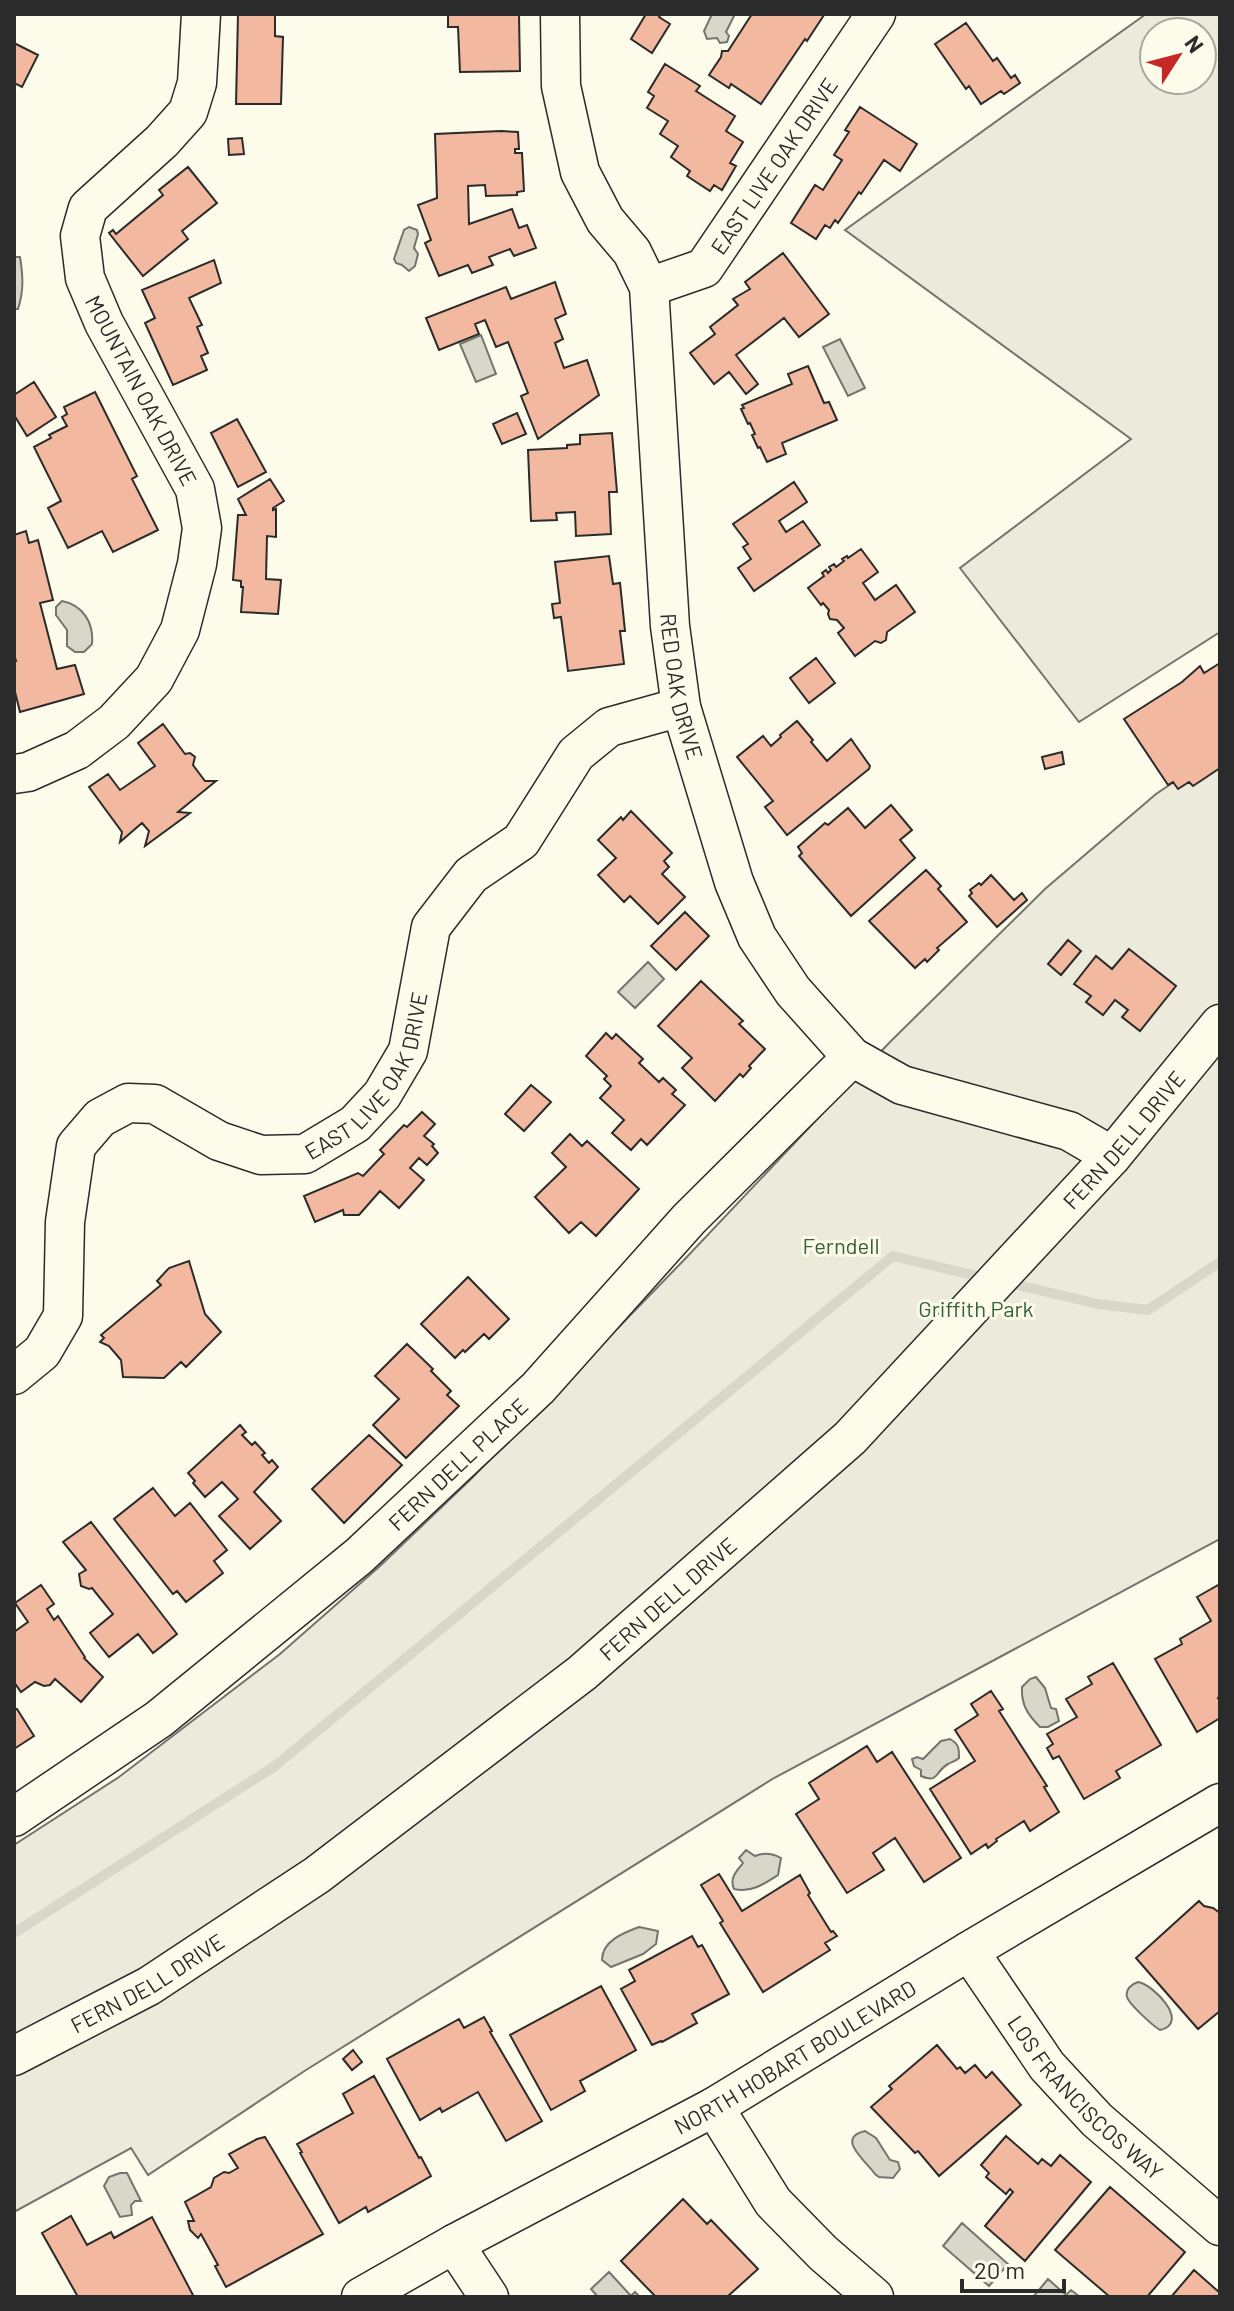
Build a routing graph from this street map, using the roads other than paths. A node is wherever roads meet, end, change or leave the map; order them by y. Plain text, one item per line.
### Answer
1 (201, 14) edge
2 (560, 14) edge
3 (876, 14) edge
4 (649, 287) junction
5 (681, 707) junction
6 (14, 774) edge
7 (1220, 1024) edge
8 (852, 1057) junction
9 (1112, 1156) junction
10 (14, 1375) edge
11 (1220, 1803) edge
12 (14, 1817) edge
13 (969, 1951) junction
14 (14, 2056) edge
15 (714, 2107) junction
16 (1220, 2226) edge
17 (454, 2244) junction
18 (361, 2297) edge
19 (489, 2297) edge
20 (874, 2297) edge

1 - 6 street, MOUNTAIN OAK DRIVE
2 - 4 street, RED OAK DRIVE
3 - 4 street, EAST LIVE OAK DRIVE
4 - 5 street, RED OAK DRIVE
5 - 8 street, RED OAK DRIVE
5 - 10 street, EAST LIVE OAK DRIVE
7 - 9 street, FERN DELL DRIVE
8 - 9 street, RED OAK DRIVE
8 - 12 street, FERN DELL PLACE
9 - 14 street, FERN DELL DRIVE
11 - 13 street, NORTH HOBART BOULEVARD
13 - 15 street, NORTH HOBART BOULEVARD
13 - 16 street, LOS FRANCISCOS WAY
15 - 17 street, NORTH HOBART BOULEVARD
15 - 20 street
17 - 18 street, NORTH HOBART BOULEVARD
17 - 19 street

